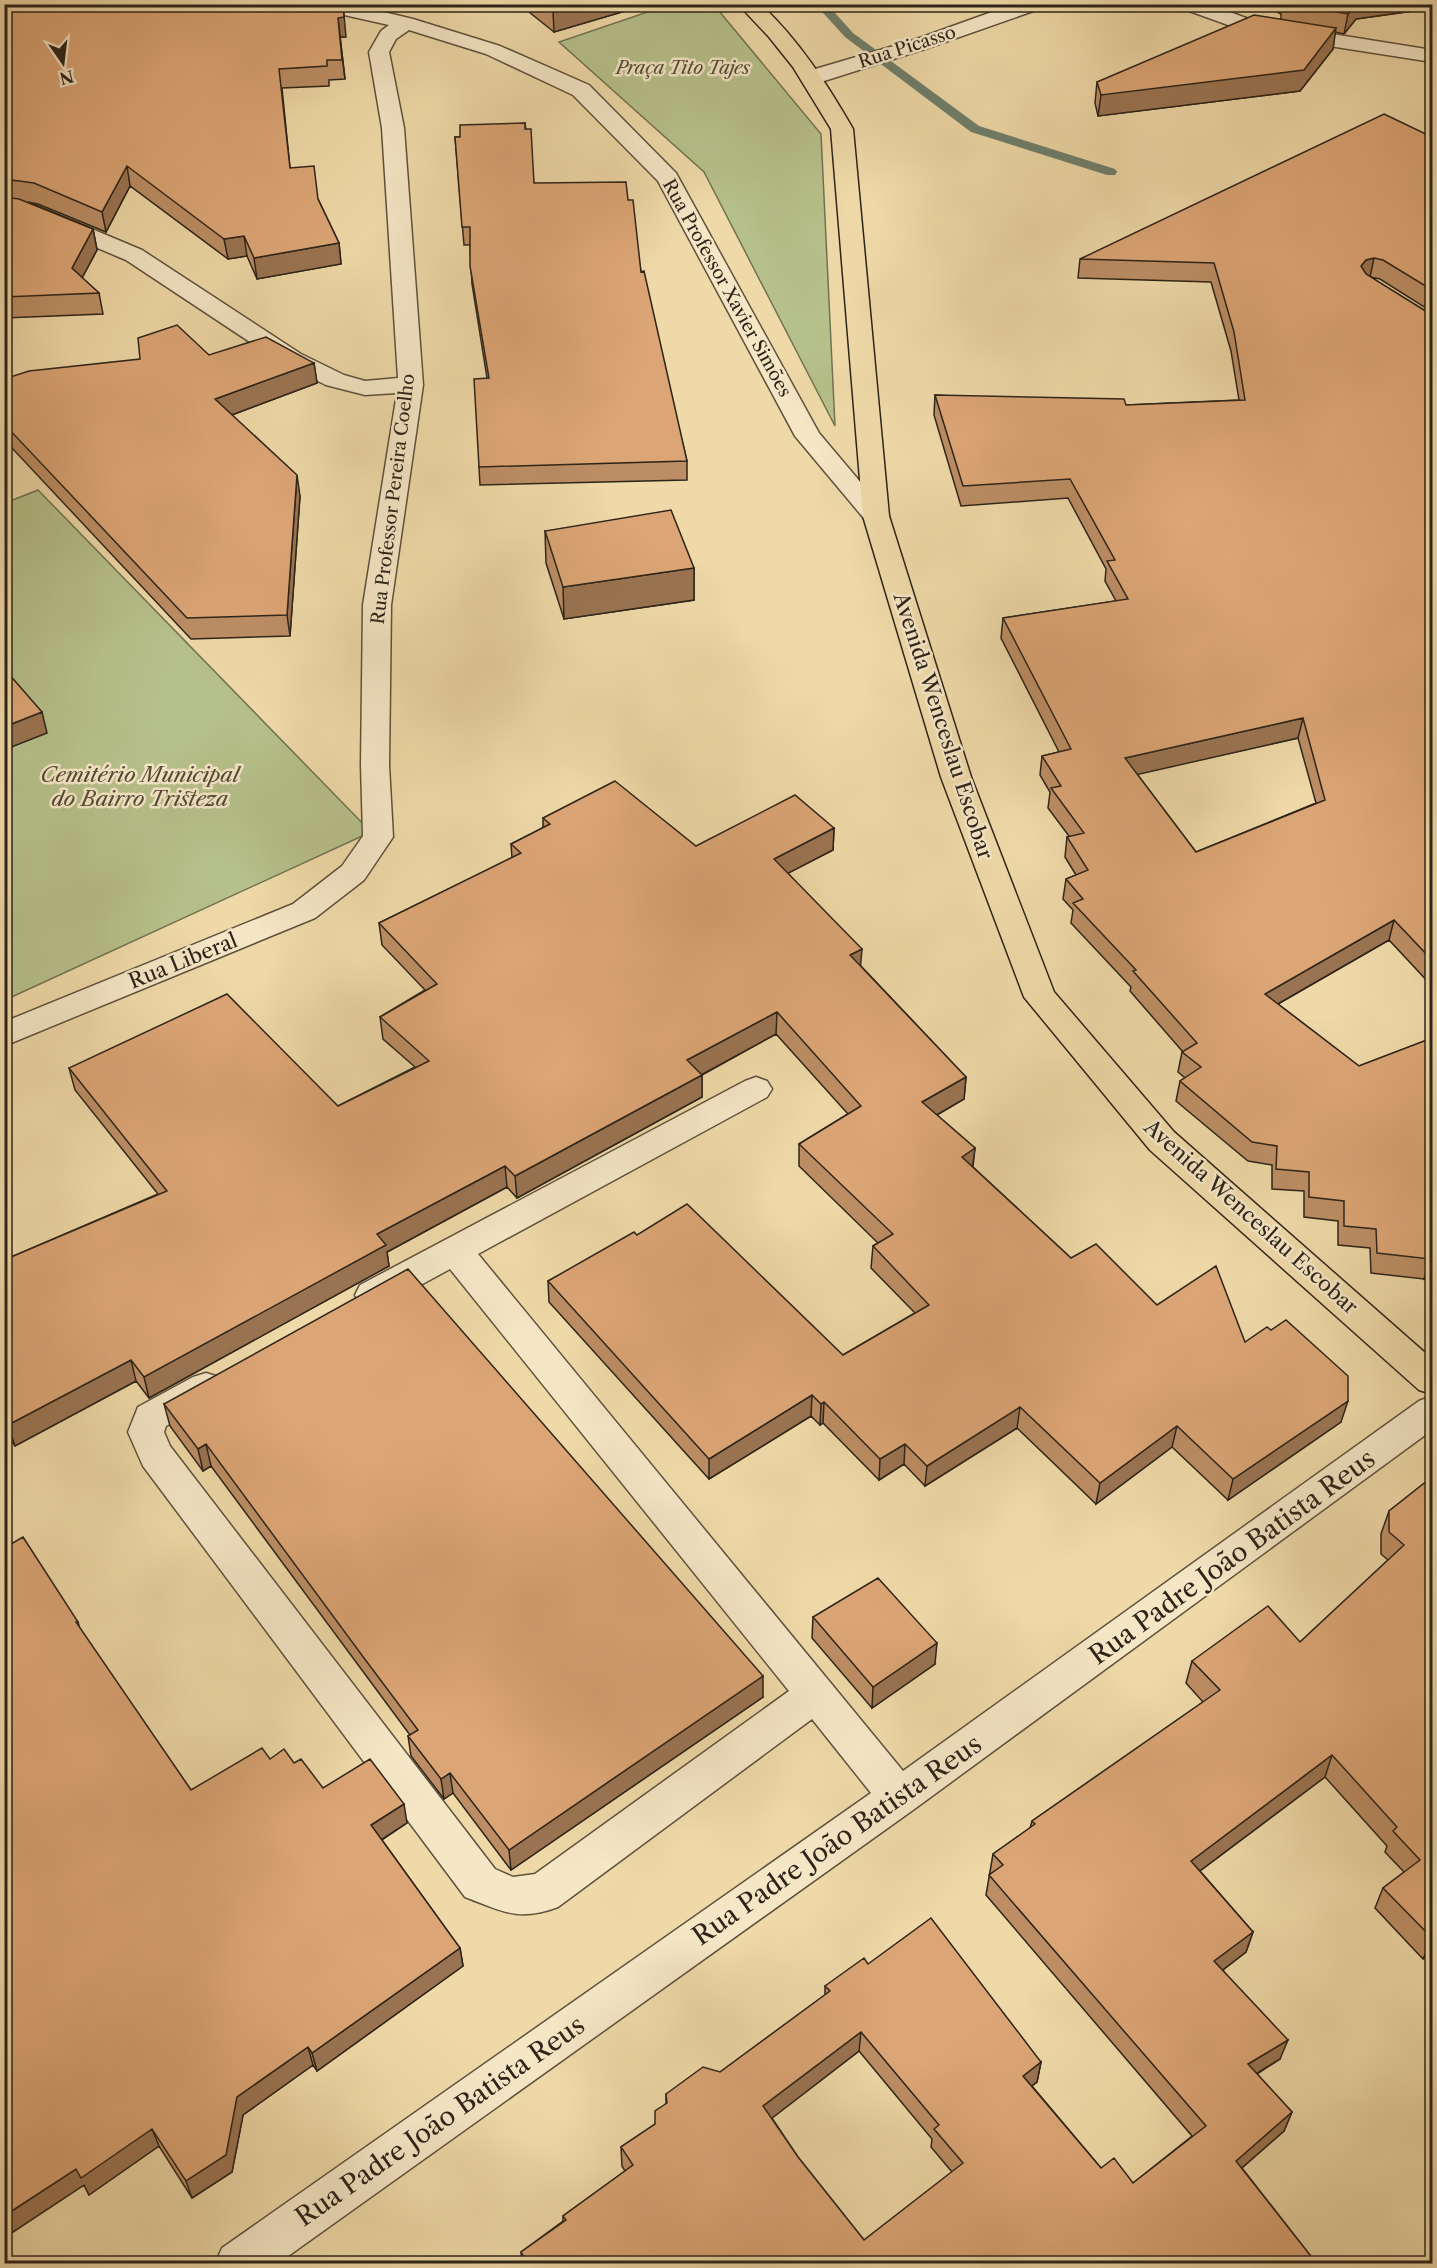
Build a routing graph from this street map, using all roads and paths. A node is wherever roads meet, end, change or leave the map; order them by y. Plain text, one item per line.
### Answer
1 (320, 4) edge
2 (748, 4) edge
3 (1035, 4) edge
4 (1188, 4) edge
5 (406, 23) junction
6 (1432, 56) edge
7 (824, 74) junction
8 (4, 208) edge
9 (411, 385) junction
10 (876, 516) junction
11 (353, 873) joint
12 (4, 1035) edge
13 (756, 1089) dead end
14 (454, 1249) junction
15 (339, 1313) edge
16 (235, 1371) edge
17 (1432, 1380) edge
18 (1432, 1411) edge
19 (816, 1694) junction
20 (899, 1797) junction
21 (238, 2264) edge

1 - 5 street, Rua Professor Xavier Simões
2 - 7 main road, Avenida Wenceslau Escobar
3 - 7 street, Rua Picasso
4 - 6 street
5 - 9 street, Rua Professor Pereira Coelho
5 - 10 street, Rua Professor Xavier Simões
7 - 10 main road, Avenida Wenceslau Escobar
8 - 9 street
9 - 11 street, Rua Professor Pereira Coelho
10 - 17 main road, Avenida Wenceslau Escobar
11 - 12 street, Rua Liberal
13 - 14 street
14 - 15 street
14 - 19 street
16 - 19 street
18 - 20 street, Rua Padre João Batista Reus
19 - 20 street
20 - 21 street, Rua Padre João Batista Reus

